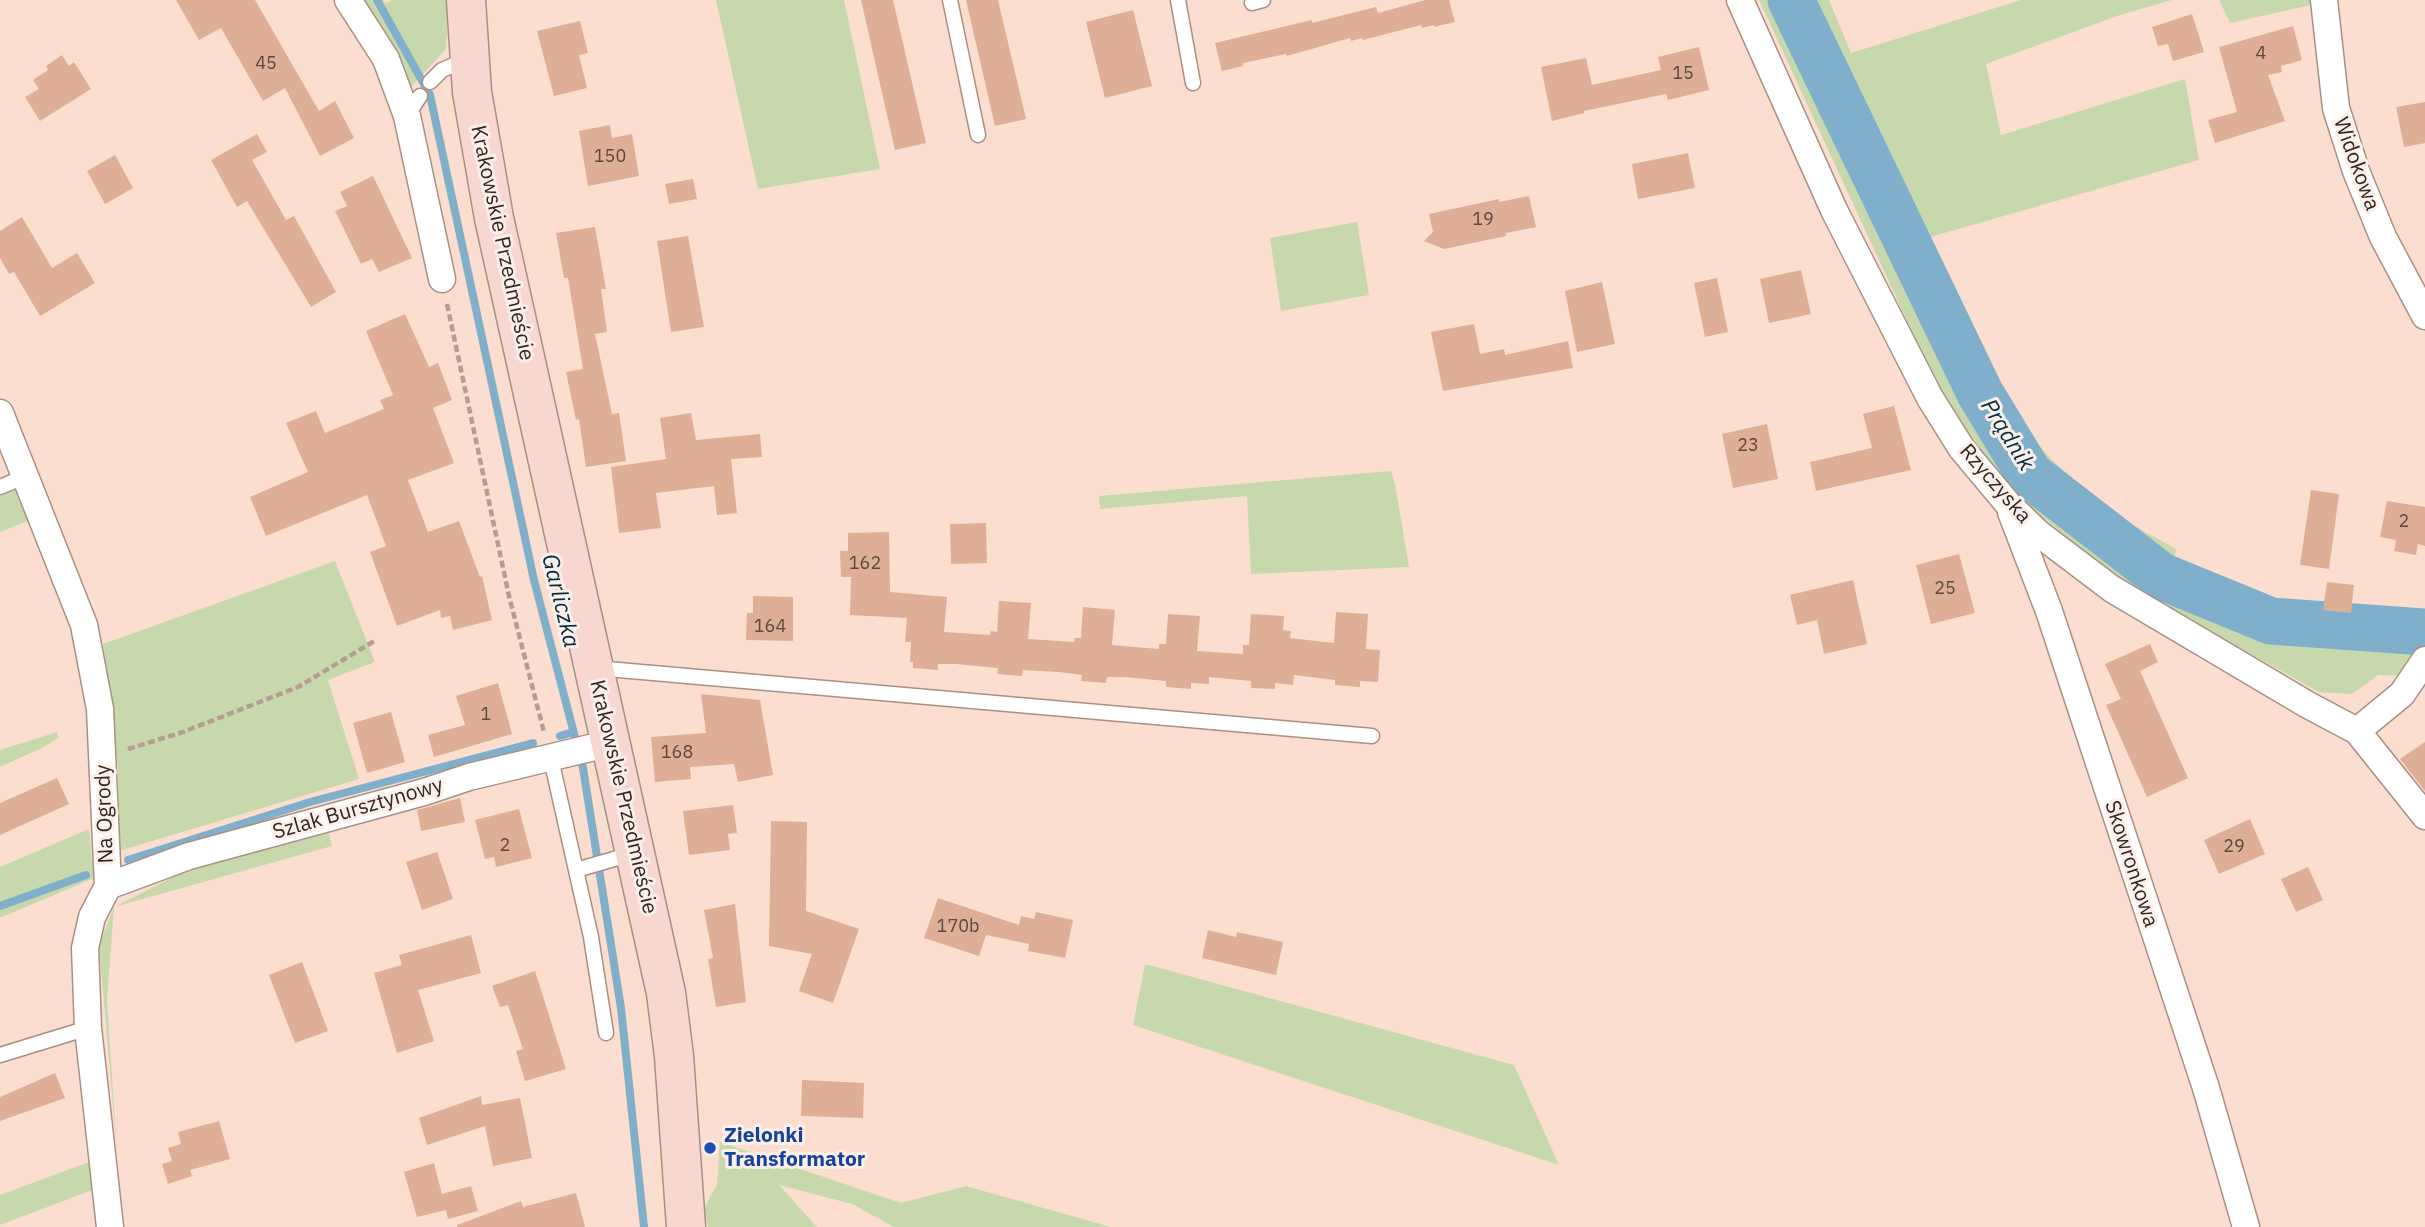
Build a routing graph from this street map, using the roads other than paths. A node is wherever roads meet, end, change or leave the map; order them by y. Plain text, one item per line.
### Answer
1 (348, 0) edge
2 (466, 0) edge
3 (950, 0) edge
4 (1178, 0) edge
5 (1740, 0) edge
6 (2324, 0) edge
7 (469, 59) junction
8 (430, 82) dead end
9 (1193, 83) dead end
10 (978, 135) dead end
11 (442, 279) road end
12 (2425, 316) edge
13 (0, 413) edge
14 (26, 477) junction
15 (0, 487) edge
16 (2008, 504) junction
17 (2425, 660) edge
18 (594, 668) junction
19 (2357, 731) junction
20 (1372, 736) dead end
21 (578, 751) junction
22 (2425, 816) edge
23 (626, 856) junction
24 (580, 869) junction
25 (108, 886) junction
26 (88, 1028) junction
27 (606, 1033) dead end
28 (0, 1055) edge
29 (110, 1227) edge
30 (686, 1227) edge
31 (2246, 1227) edge

1 - 11 street
2 - 7 main road, Krakowskie Przedmieście
3 - 10 lane
4 - 9 lane
5 - 16 street, Rzyczyska
6 - 12 street, Widokowa
7 - 8 lane
7 - 18 main road, Krakowskie Przedmieście
13 - 14 street, Na Ogrody
14 - 15 lane
14 - 25 street, Na Ogrody
16 - 19 street, Rzyczyska
16 - 31 street, Skowronkowa
17 - 19 street
18 - 20 lane
18 - 21 main road, Krakowskie Przedmieście
19 - 22 street, Rzyczyska
21 - 23 main road, Krakowskie Przedmieście
21 - 24 lane
21 - 25 street, Szlak Bursztynowy
23 - 24 lane
23 - 30 main road, Krakowskie Przedmieście
24 - 27 lane
25 - 26 street, Na Ogrody
26 - 28 lane
26 - 29 street, Na Ogrody

